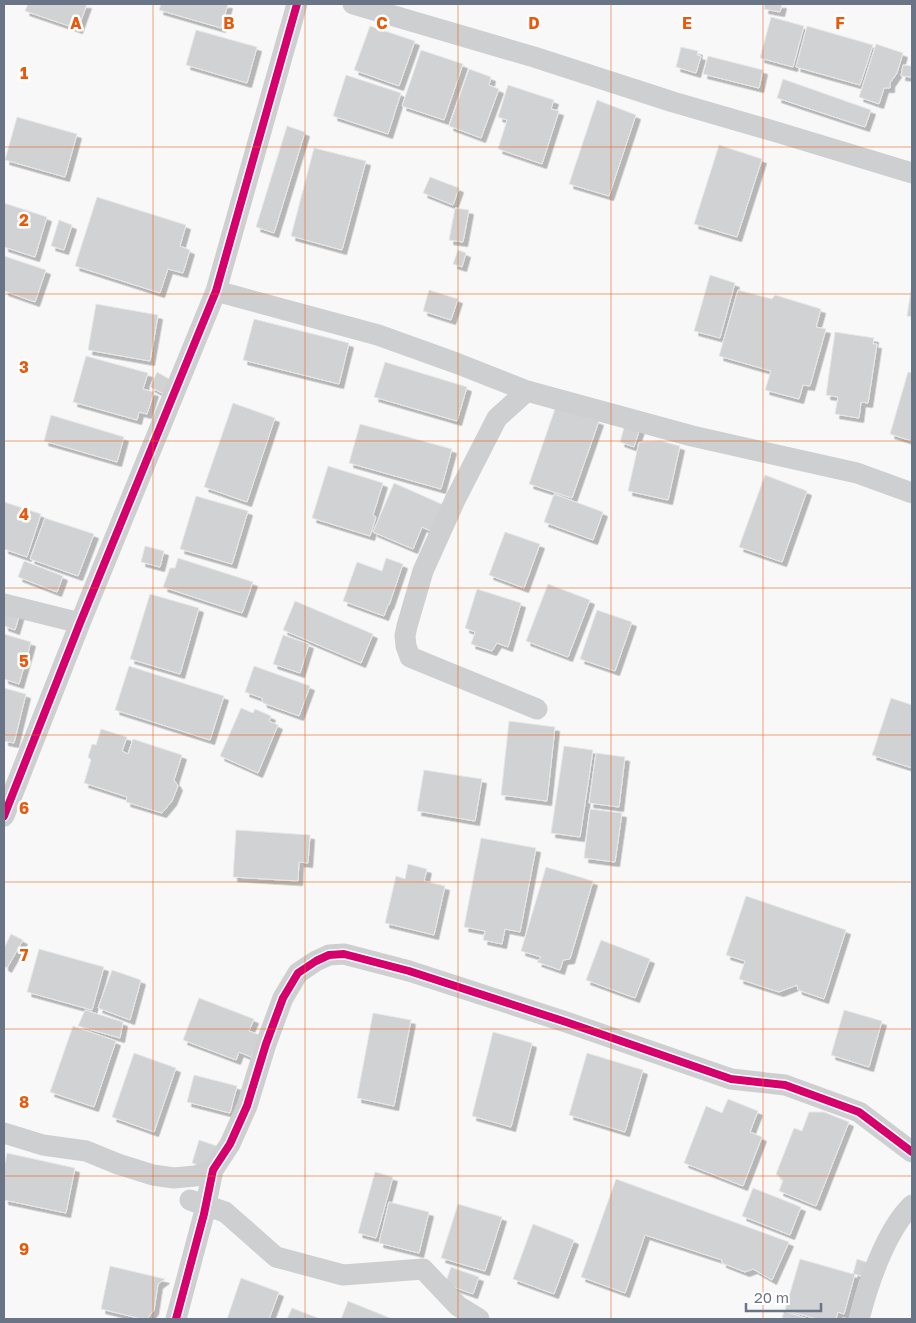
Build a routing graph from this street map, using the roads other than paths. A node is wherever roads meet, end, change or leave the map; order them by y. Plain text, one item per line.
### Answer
1 (297, 4) edge
2 (353, 4) edge
3 (912, 173) edge
4 (216, 291) junction
5 (527, 391) junction
6 (912, 493) edge
7 (4, 604) edge
8 (80, 623) junction
9 (537, 708) dead end
10 (4, 816) edge
11 (4, 1133) edge
12 (912, 1152) edge
13 (213, 1170) junction
14 (190, 1200) dead end
15 (912, 1205) edge
16 (176, 1319) edge
17 (480, 1319) edge
18 (858, 1319) edge

1 - 4 street
2 - 3 street
4 - 5 street
4 - 8 street
5 - 6 street
5 - 9 street
7 - 8 street
8 - 10 street
11 - 13 street
12 - 13 street
13 - 16 street
14 - 17 street
15 - 18 street

